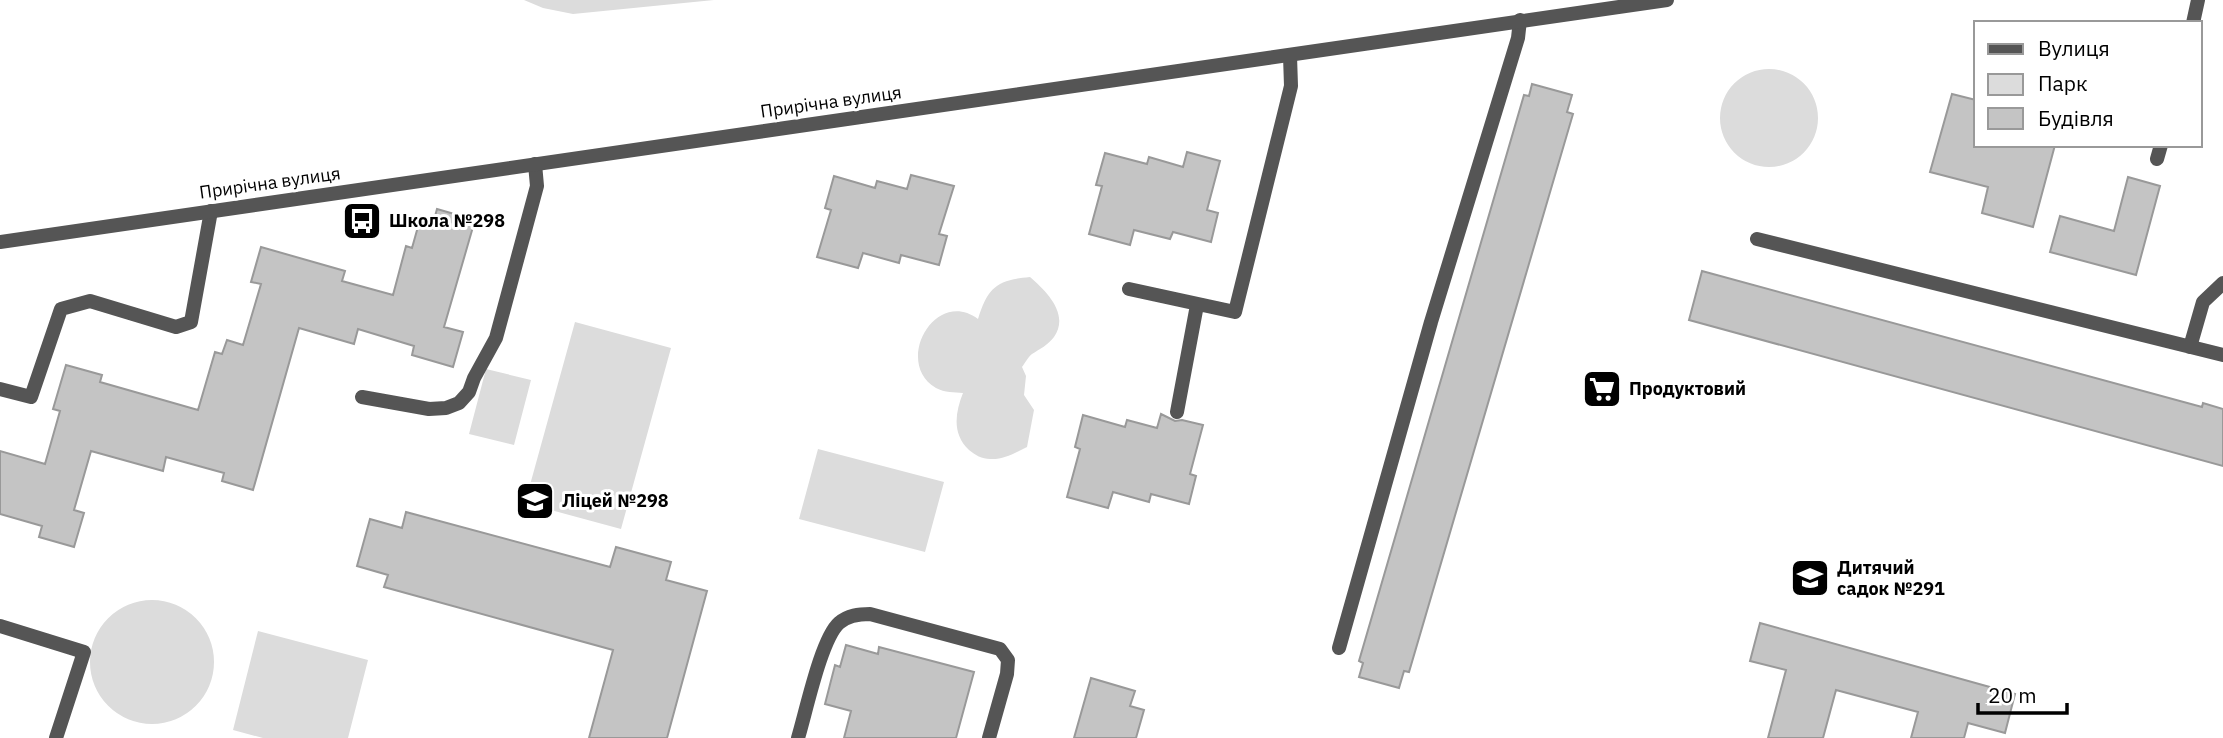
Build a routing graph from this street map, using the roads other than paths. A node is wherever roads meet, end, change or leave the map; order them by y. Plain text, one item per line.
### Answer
1 (1667, 0) edge
2 (2198, 0) edge
3 (1520, 20) junction
4 (2193, 21) edge
5 (1290, 55) junction
6 (535, 164) junction
7 (211, 211) junction
8 (1757, 239) dead end
9 (0, 242) edge
10 (2223, 283) edge
11 (1129, 289) dead end
12 (1197, 305) junction
13 (2190, 347) junction
14 (2223, 355) edge
15 (0, 389) edge
16 (362, 397) dead end
17 (1177, 412) dead end
18 (0, 626) edge
19 (1339, 648) dead end
20 (56, 738) edge
21 (798, 738) edge
22 (989, 738) edge

1 - 3 street, Прирічна вулиця
2 - 4 street
3 - 5 street, Прирічна вулиця
3 - 19 street
5 - 6 street, Прирічна вулиця
5 - 12 street
6 - 7 street, Прирічна вулиця
6 - 16 street
7 - 9 street, Прирічна вулиця
7 - 15 street
8 - 13 street
10 - 13 street
11 - 12 street
12 - 17 street
13 - 14 street
18 - 20 street
21 - 22 street

